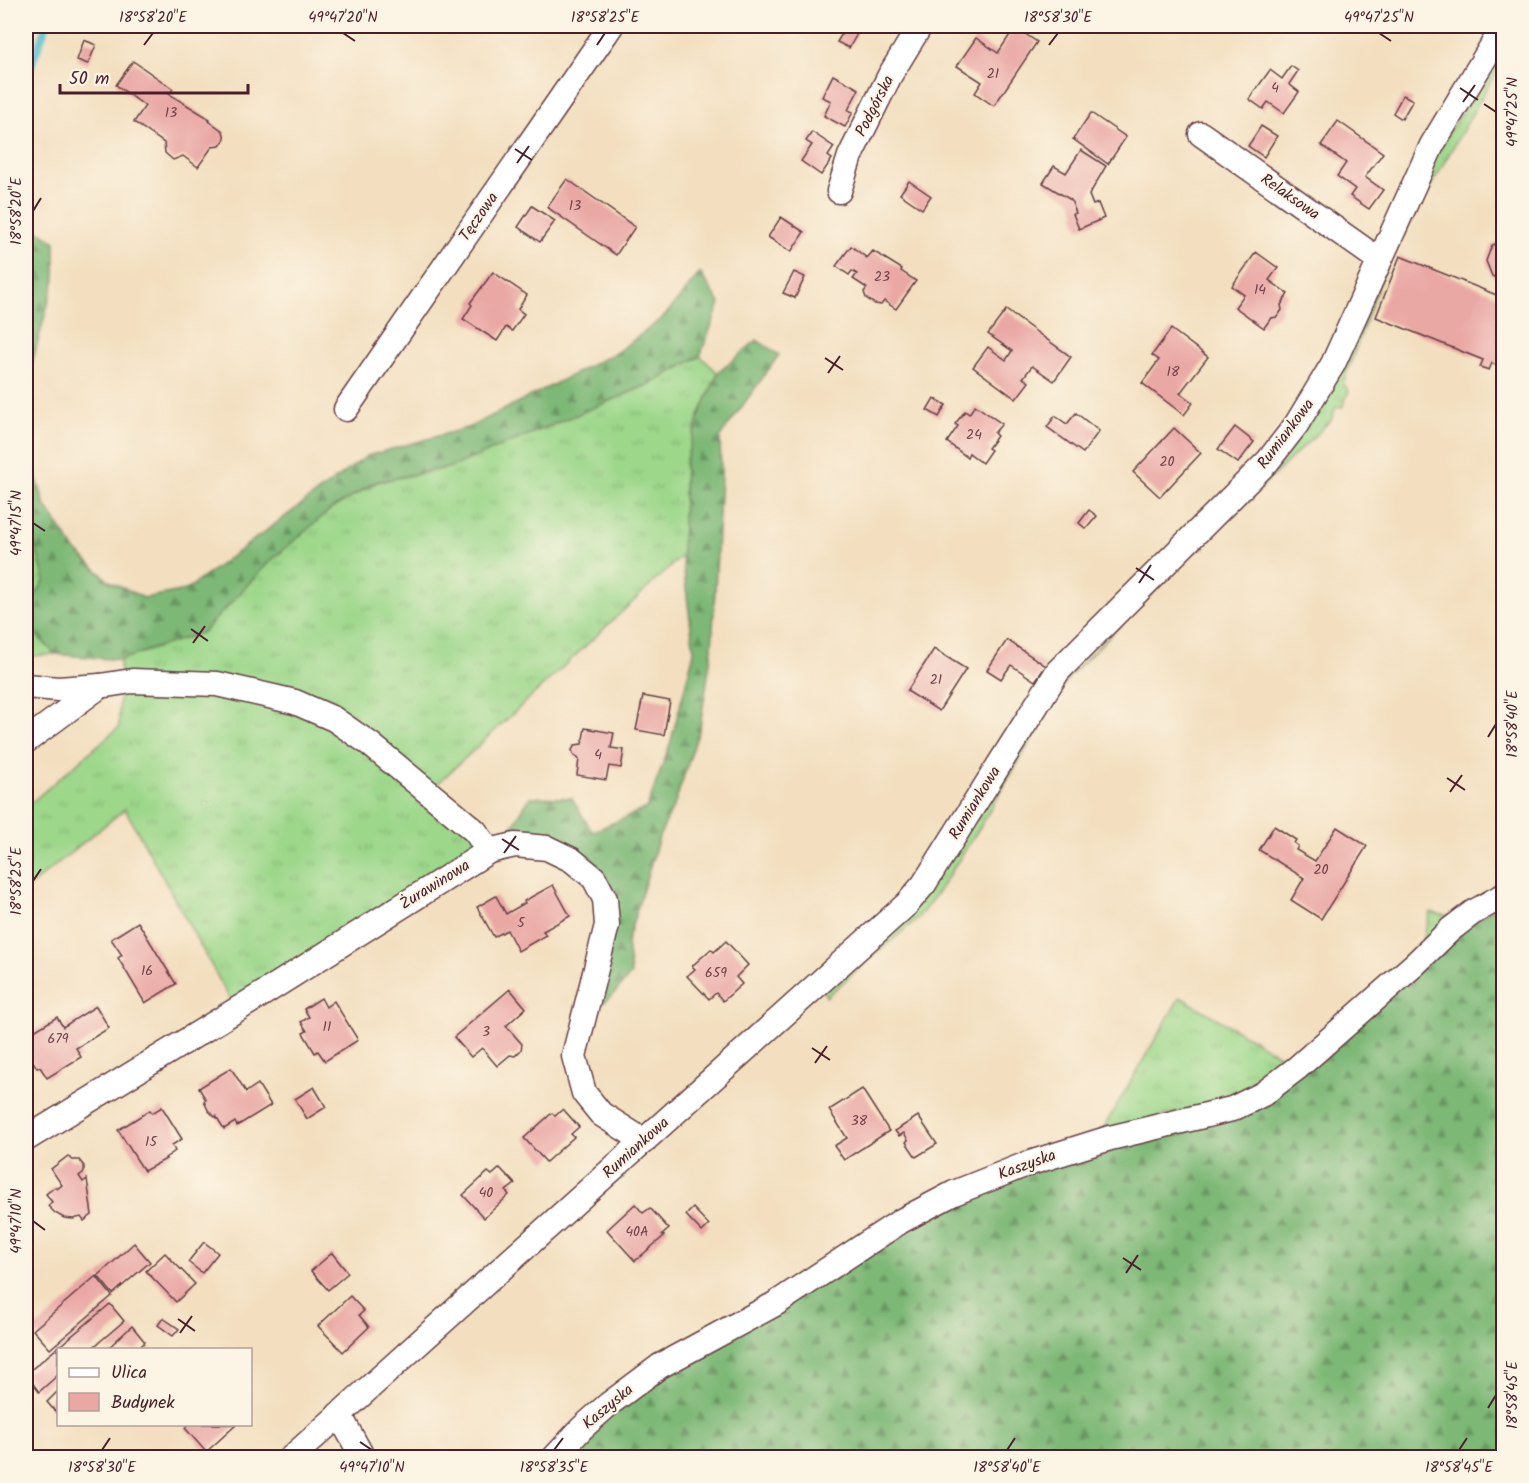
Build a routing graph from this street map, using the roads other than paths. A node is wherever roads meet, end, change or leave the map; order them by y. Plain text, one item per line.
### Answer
1 (611, 26) edge
2 (920, 26) edge
3 (1503, 26) edge
4 (1201, 134) dead end
5 (839, 191) dead end
6 (1379, 260) junction
7 (346, 409) dead end
8 (26, 686) edge
9 (100, 686) junction
10 (26, 741) edge
11 (489, 851) junction
12 (1503, 896) edge
13 (26, 1140) edge
14 (644, 1141) junction
15 (339, 1414) junction
16 (291, 1458) edge
17 (363, 1458) edge
18 (554, 1458) edge

1 - 7 street, Tęczowa
2 - 5 street, Podgórska
3 - 6 street, Rumiankowa
4 - 6 street, Relaksowa
6 - 14 street, Rumiankowa
8 - 9 street
9 - 10 street
9 - 11 street
11 - 13 street, Żurawinowa
11 - 14 street, Żurawinowa
12 - 18 street, Kaszyska
14 - 15 street, Rumiankowa
15 - 16 street, Rumiankowa
15 - 17 street

